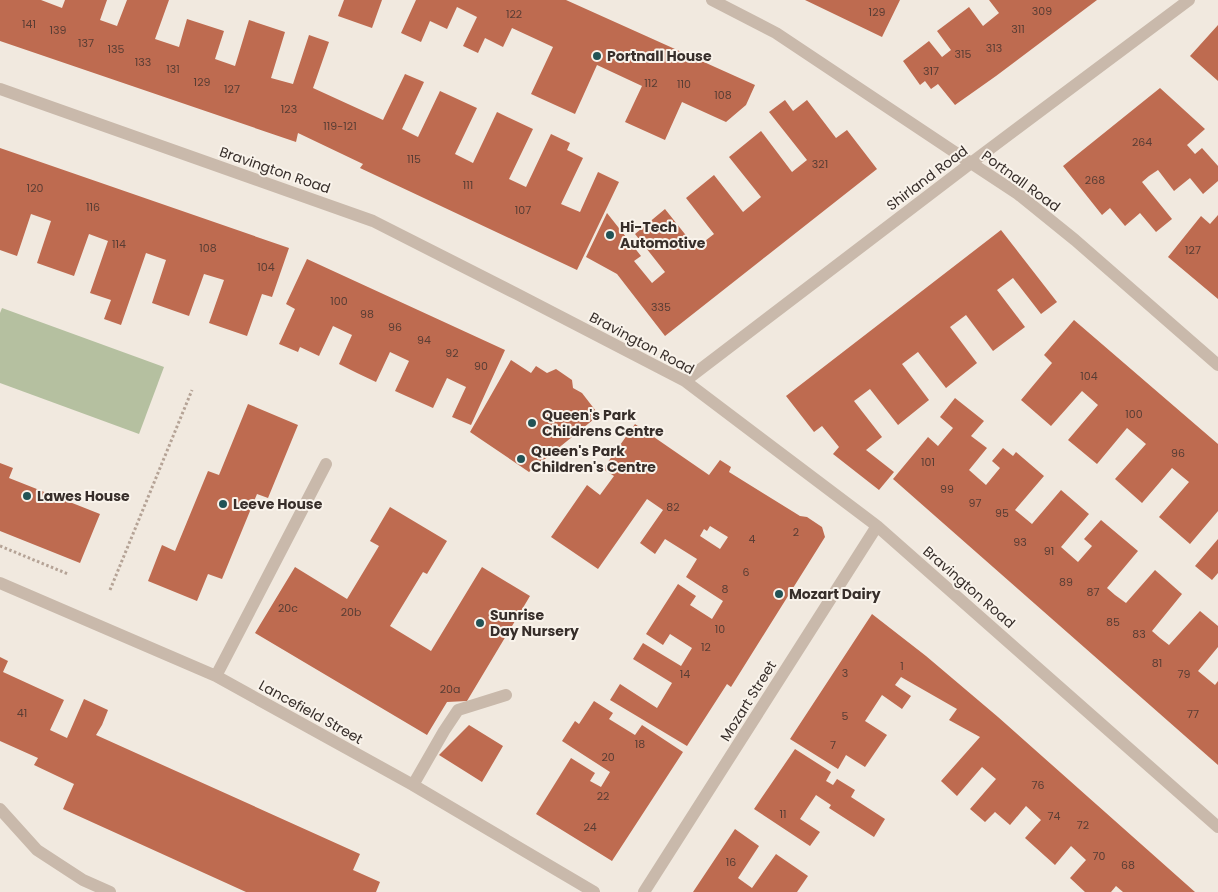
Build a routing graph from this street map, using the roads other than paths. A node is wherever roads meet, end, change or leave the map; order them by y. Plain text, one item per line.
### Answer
1 (712, 0) edge
2 (1189, 0) edge
3 (0, 90) edge
4 (971, 163) junction
5 (1218, 365) edge
6 (684, 381) junction
7 (326, 464) dead end
8 (877, 526) junction
9 (0, 583) edge
10 (216, 676) junction
11 (506, 695) dead end
12 (412, 785) junction
13 (0, 809) edge
14 (1218, 827) edge
15 (110, 892) edge
16 (594, 892) edge
17 (644, 892) edge

1 - 4 street, Portnall Road
2 - 4 street, Shirland Road
3 - 6 street, Bravington Road
4 - 5 street, Portnall Road
4 - 6 street, Shirland Road
6 - 8 street, Bravington Road
7 - 10 street
8 - 14 street, Bravington Road
8 - 17 street, Mozart Street
9 - 10 street, Lancefield Street
10 - 12 street, Lancefield Street
11 - 12 street
12 - 16 street, Lancefield Street
13 - 15 street

